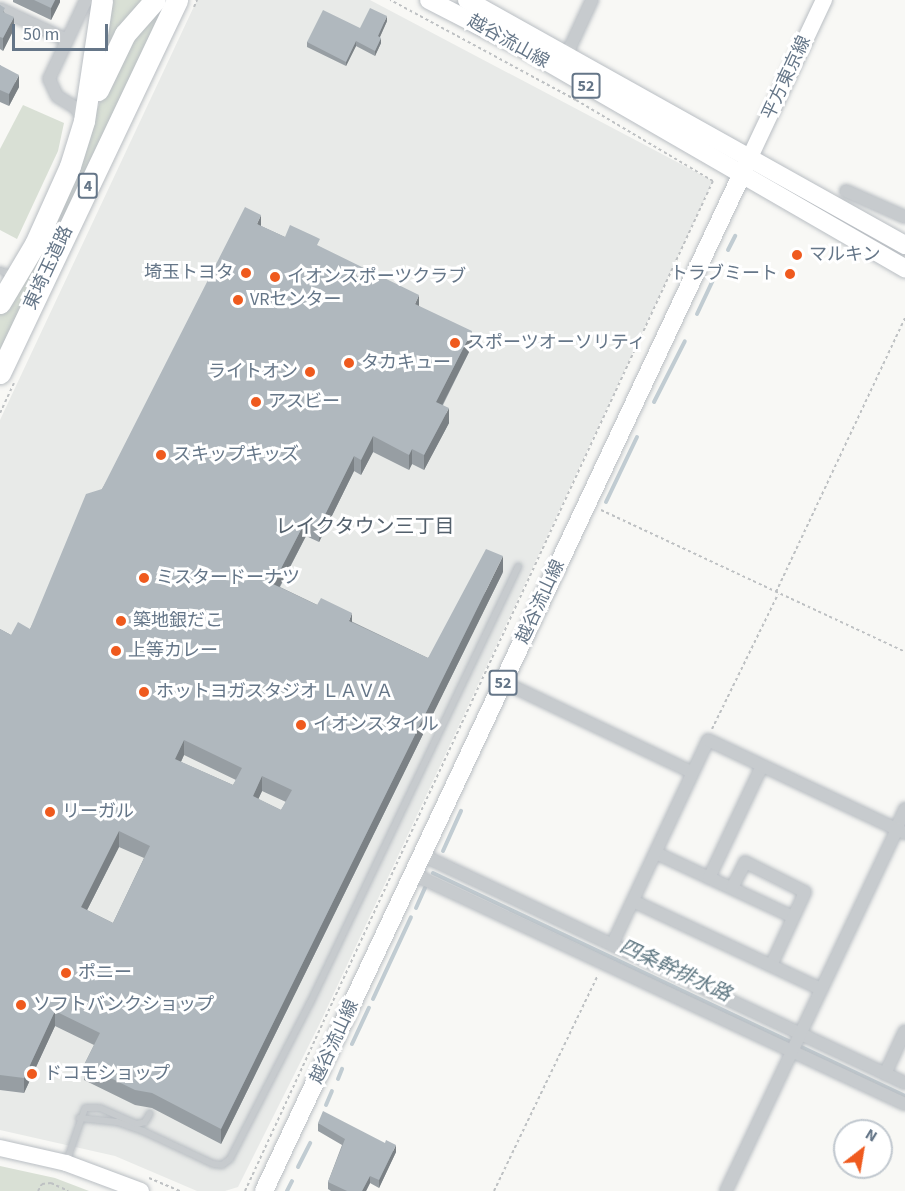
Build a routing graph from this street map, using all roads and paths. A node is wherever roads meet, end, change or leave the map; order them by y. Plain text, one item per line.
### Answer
1 (86, 0) edge
2 (102, 0) edge
3 (155, 0) edge
4 (177, 0) edge
5 (390, 0) edge
6 (429, 0) edge
7 (467, 0) edge
8 (592, 0) edge
9 (824, 0) edge
10 (0, 9) edge
11 (65, 39) junction
12 (567, 54) junction
13 (84, 121) junction
14 (750, 157) junction
15 (742, 175) junction
16 (846, 191) dead end
17 (905, 217) edge
18 (905, 245) edge
19 (905, 268) edge
20 (8, 274) edge
21 (0, 303) edge
22 (905, 318) edge
23 (0, 373) edge
24 (587, 503) junction
25 (518, 566) dead end
26 (777, 593) junction
27 (905, 652) edge
28 (503, 682) junction
29 (708, 740) junction
30 (762, 766) junction
31 (692, 772) junction
32 (905, 809) edge
33 (899, 830) edge
34 (656, 853) junction
35 (422, 855) junction
36 (413, 874) junction
37 (709, 878) junction
38 (732, 888) junction
39 (633, 901) junction
40 (793, 917) junction
41 (612, 945) junction
42 (604, 962) junction
43 (771, 966) junction
44 (821, 989) junction
45 (905, 1031) edge
46 (795, 1043) junction
47 (885, 1074) junction
48 (905, 1083) edge
49 (905, 1104) edge
50 (150, 1113) dead end
51 (79, 1118) junction
52 (0, 1148) edge
53 (66, 1163) junction
54 (38, 1191) edge
55 (68, 1191) edge
56 (141, 1191) edge
57 (245, 1191) edge
58 (264, 1191) edge
59 (494, 1191) edge
60 (726, 1191) edge

1 - 11 street
2 - 13 highway, 東埼玉道路 / 4
3 - 13 highway, 4
4 - 23 highway, 東埼玉道路 / 4
5 - 57 path
6 - 15 main road, 越谷流山線 / 52
7 - 12 main road, 越谷流山線 / 52
8 - 12 street
9 - 14 main road, 平方東京線
10 - 11 street
11 - 13 street
12 - 14 main road, 越谷流山線 / 52
13 - 20 highway, 東埼玉道路 / 4
14 - 15 main road, 越谷流山線 / 52
14 - 18 main road, 越谷流山線 / 52
15 - 19 main road, 越谷流山線 / 52
15 - 24 main road, 越谷流山線 / 52
16 - 17 street
20 - 21 highway, 東埼玉道路 / 4
22 - 26 path
24 - 26 path
24 - 28 main road, 越谷流山線 / 52
25 - 51 lane
26 - 27 path
26 - 29 path
28 - 31 street
28 - 35 main road, 越谷流山線 / 52
29 - 30 street
29 - 31 street
30 - 33 street
30 - 37 street
31 - 34 street
32 - 33 street
33 - 44 street
34 - 37 street
34 - 39 street
35 - 36 main road, 越谷流山線 / 52
35 - 41 street
36 - 42 street
36 - 58 main road, 越谷流山線 / 52
37 - 38 street
38 - 40 street
38 - 40 street
39 - 41 street
39 - 43 street
40 - 43 street
41 - 46 street
42 - 46 street
42 - 59 path
43 - 44 street
44 - 46 street
45 - 47 street
46 - 47 street
46 - 49 street
46 - 60 street
47 - 48 street
50 - 51 lane
51 - 53 lane
52 - 53 main road
53 - 56 main road
54 - 55 path

